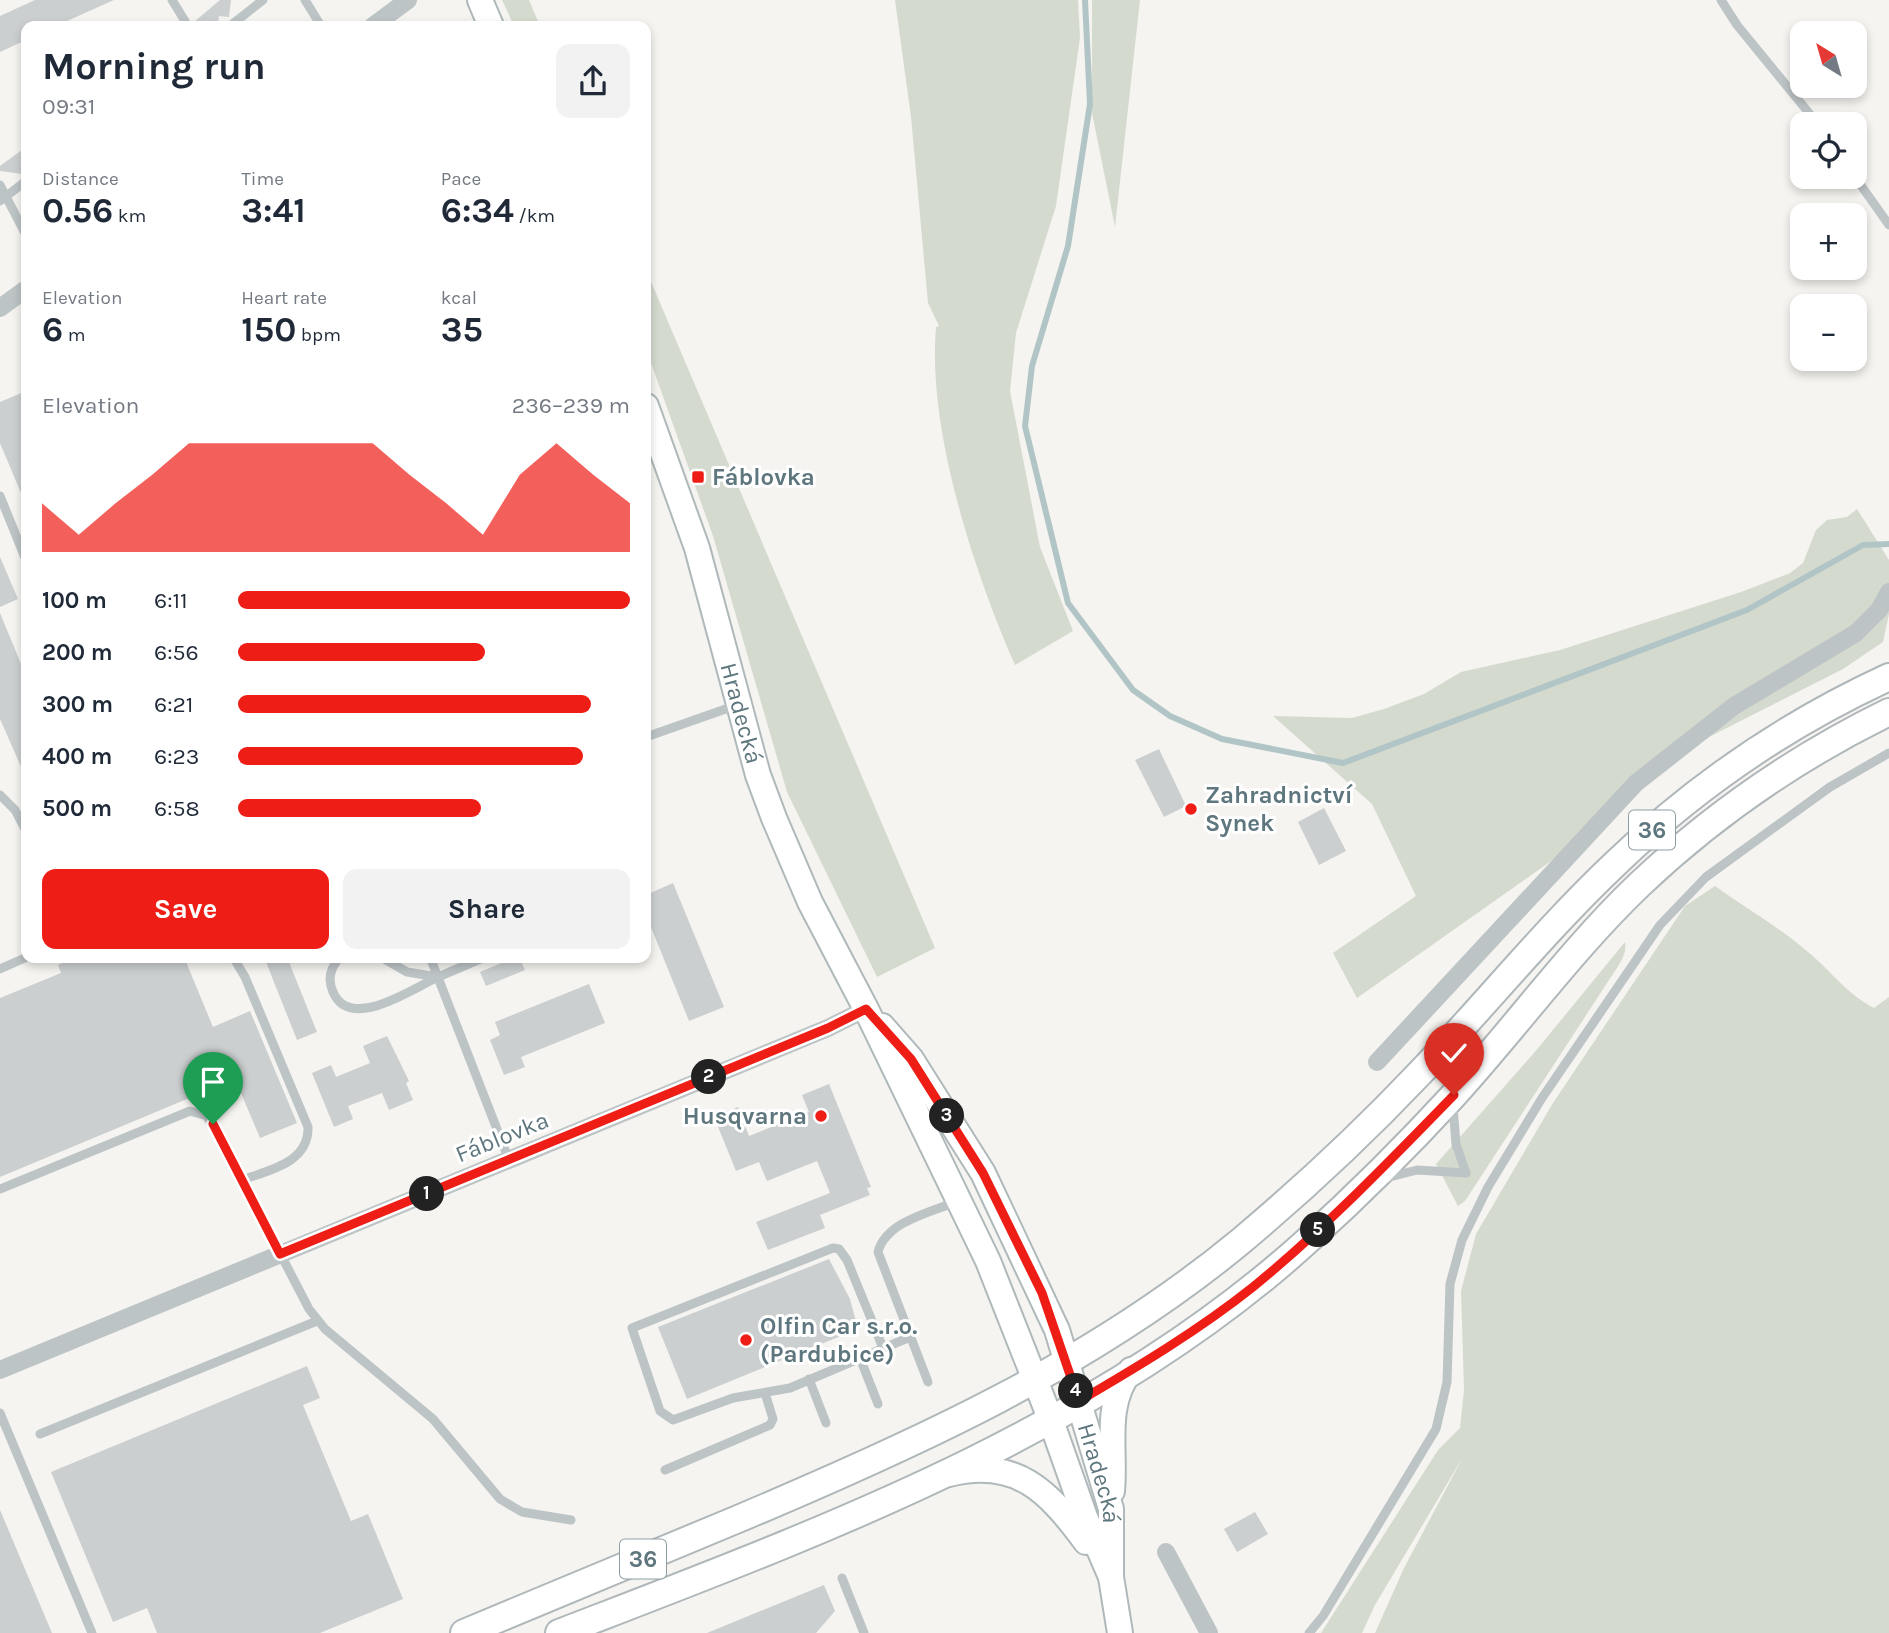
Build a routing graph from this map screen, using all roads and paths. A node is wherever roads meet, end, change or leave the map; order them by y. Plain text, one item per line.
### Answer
1 (172, 0) edge
2 (263, 0) edge
3 (304, 0) edge
4 (408, 0) edge
5 (480, 0) edge
6 (1721, 0) edge
7 (185, 21) edge
8 (236, 21) edge
9 (318, 21) edge
10 (380, 21) edge
11 (489, 21) edge
12 (1808, 112) edge
13 (0, 185) edge
14 (21, 185) edge
15 (1864, 189) edge
16 (3, 198) edge
17 (1889, 225) edge
18 (21, 227) edge
19 (21, 293) edge
20 (0, 309) edge
21 (651, 422) edge
22 (0, 496) edge
23 (21, 548) edge
24 (1889, 592) edge
25 (1889, 677) edge
26 (739, 705) junction
27 (1889, 712) edge
28 (651, 735) edge
29 (1889, 753) edge
30 (0, 795) edge
31 (21, 821) edge
32 (21, 960) edge
33 (237, 963) edge
34 (336, 963) edge
35 (393, 963) edge
36 (432, 963) edge
37 (471, 963) edge
38 (0, 969) edge
39 (438, 977) junction
40 (866, 1009) junction
41 (1377, 1062) dead end
42 (1454, 1095) junction
43 (509, 1160) junction
44 (242, 1180) junction
45 (1364, 1187) junction
46 (0, 1189) edge
47 (960, 1200) junction
48 (280, 1254) junction
49 (317, 1321) junction
50 (910, 1338) junction
51 (883, 1348) junction
52 (860, 1358) junction
53 (1067, 1361) junction
54 (0, 1370) edge
55 (1131, 1370) junction
56 (809, 1380) junction
57 (1036, 1380) junction
58 (928, 1382) dead end
59 (765, 1393) junction
60 (1079, 1401) junction
61 (878, 1404) dead end
62 (0, 1413) edge
63 (1050, 1418) junction
64 (827, 1423) dead end
65 (40, 1434) dead end
66 (665, 1469) dead end
67 (944, 1475) junction
68 (1111, 1509) junction
69 (571, 1520) dead end
70 (1166, 1552) dead end
71 (1111, 1577) junction
72 (842, 1578) dead end
73 (861, 1632) edge
74 (92, 1633) edge
75 (464, 1633) edge
76 (559, 1633) edge
77 (1120, 1633) edge
78 (1209, 1633) edge
79 (1309, 1633) edge

1 - 7 lane
2 - 8 lane
3 - 9 lane
4 - 10 street
5 - 11 main road
6 - 12 lane
13 - 16 lane
14 - 16 lane
15 - 17 lane
16 - 18 lane
19 - 20 street
21 - 26 main road, Hradecká
22 - 23 lane
24 - 41 street
25 - 53 main road, 36
26 - 28 lane
26 - 40 main road, Hradecká
27 - 42 main road, 36
29 - 79 lane
30 - 31 lane
32 - 38 lane
33 - 44 lane
34 - 39 lane
35 - 39 lane
36 - 39 lane
37 - 39 lane
39 - 43 lane
40 - 43 street, Fáblovka
40 - 47 main road, Hradecká
40 - 53 main road, Hradecká
42 - 45 main road, 36
42 - 45 lane
43 - 48 street, Fáblovka
44 - 46 lane
44 - 48 lane
45 - 55 main road, 36
47 - 50 lane
47 - 57 main road, Hradecká
48 - 49 lane
48 - 54 street, Fáblovka
49 - 65 lane
49 - 69 lane
50 - 51 lane
50 - 58 lane
51 - 52 lane
51 - 59 lane
52 - 56 lane
52 - 61 lane
53 - 57 main road, 36
53 - 60 main road, Hradecká
55 - 60 main road, 36
55 - 68 main road
56 - 59 lane
56 - 64 lane
57 - 63 main road, Hradecká
57 - 75 main road, 36
59 - 66 lane
60 - 63 main road, 36
60 - 68 main road, Hradecká
62 - 74 lane
63 - 67 main road, 36
63 - 71 main road, Hradecká
67 - 71 main road
67 - 76 main road, 36
68 - 71 main road, Hradecká
70 - 78 street
71 - 77 main road, Hradecká
72 - 73 lane

